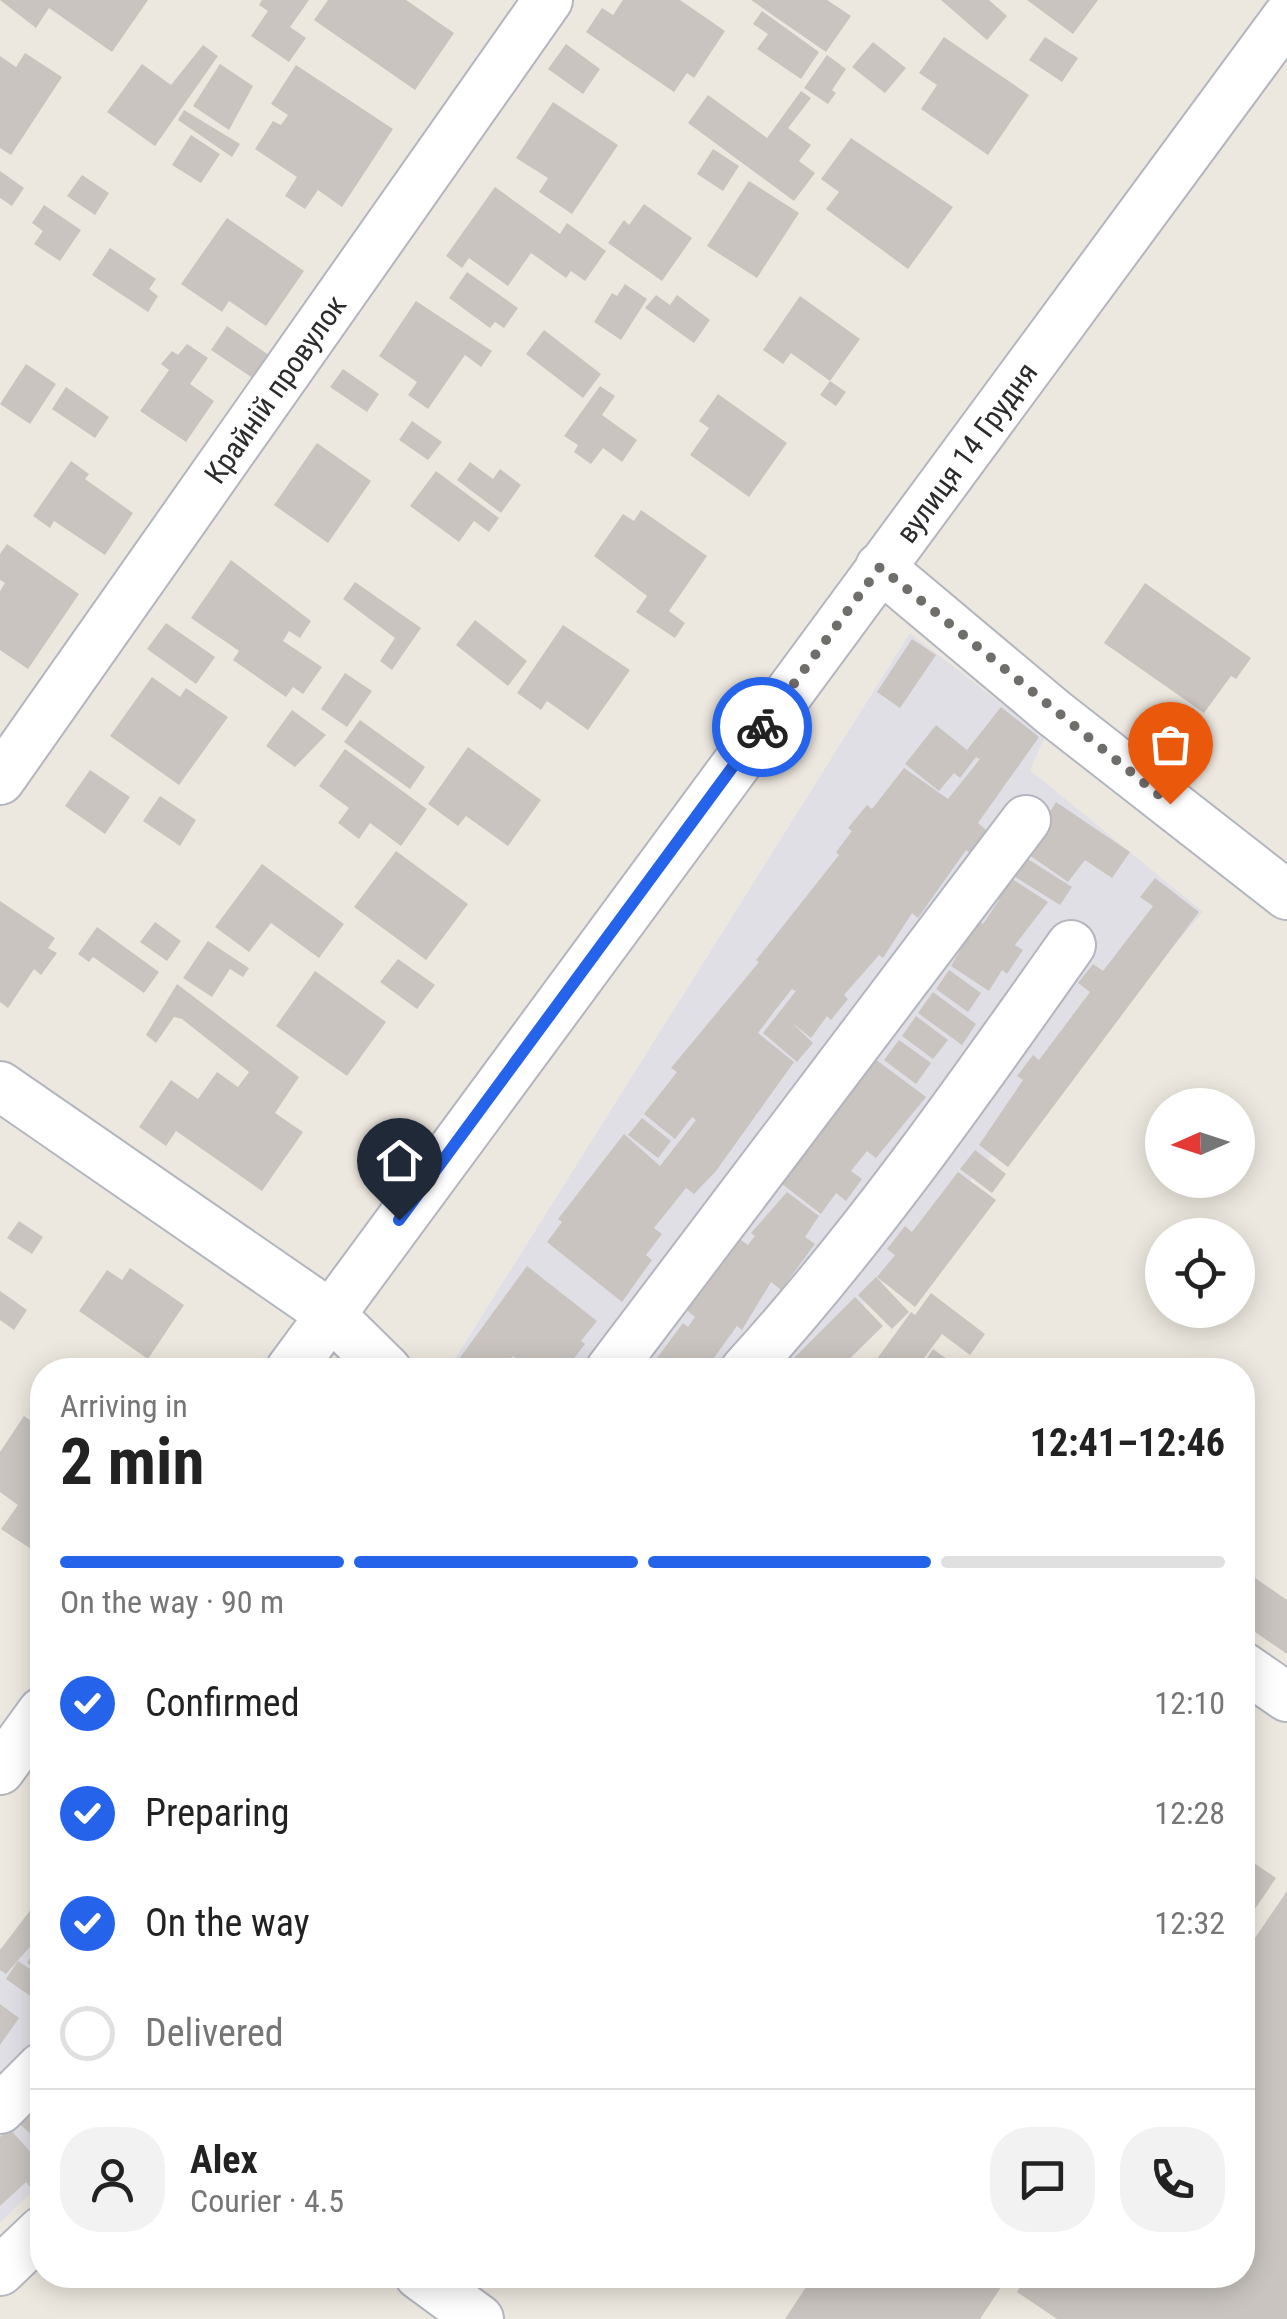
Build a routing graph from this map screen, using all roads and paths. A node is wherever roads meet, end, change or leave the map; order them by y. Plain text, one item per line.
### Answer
1 (548, 0) edge
2 (1287, 17) edge
3 (880, 567) junction
4 (0, 780) edge
5 (1026, 820) dead end
6 (1287, 895) edge
7 (1071, 945) dead end
8 (0, 1086) edge
9 (330, 1314) junction
10 (299, 1358) edge
11 (375, 1358) edge
12 (619, 1358) edge
13 (755, 1358) edge
14 (1255, 1675) edge
15 (1287, 1697) edge
16 (30, 1729) edge
17 (0, 1770) edge
18 (30, 2079) edge
19 (0, 2110) edge
20 (30, 2243) edge
21 (0, 2272) edge
22 (437, 2288) edge
23 (479, 2319) edge

1 - 4 street, Крайній провулок
2 - 3 street, вулиця 14 Грудня
3 - 6 street
3 - 9 street, вулиця 14 Грудня
5 - 12 street
7 - 13 street
8 - 9 street
9 - 10 street, вулиця 14 Грудня
9 - 11 street
14 - 15 street
16 - 17 street
18 - 19 street
20 - 21 street
22 - 23 street

